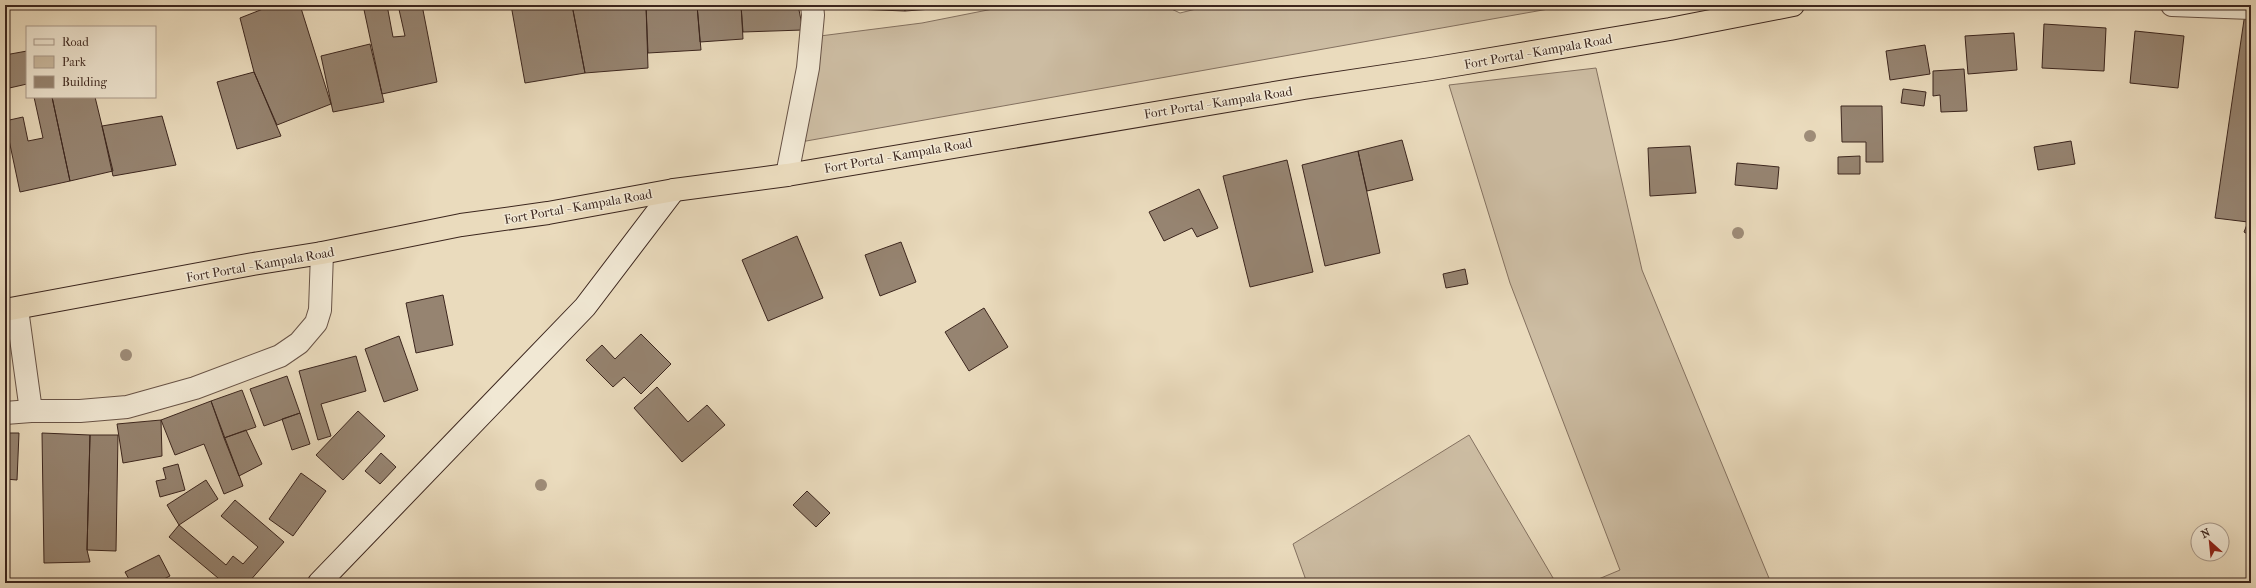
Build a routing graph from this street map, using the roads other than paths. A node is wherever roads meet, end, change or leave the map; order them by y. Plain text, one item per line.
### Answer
1 (812, 5) edge
2 (1793, 5) edge
3 (2172, 5) edge
4 (2251, 8) edge
5 (787, 175) junction
6 (674, 190) junction
7 (322, 253) junction
8 (11, 310) edge
9 (31, 411) junction
10 (5, 413) edge
11 (319, 583) edge

1 - 5 street
2 - 5 highway, Fort Portal - Kampala Road
3 - 4 street
5 - 6 highway, Fort Portal - Kampala Road
6 - 7 highway, Fort Portal - Kampala Road
6 - 11 street
7 - 8 highway, Fort Portal - Kampala Road
7 - 9 street
8 - 9 street
9 - 10 street

